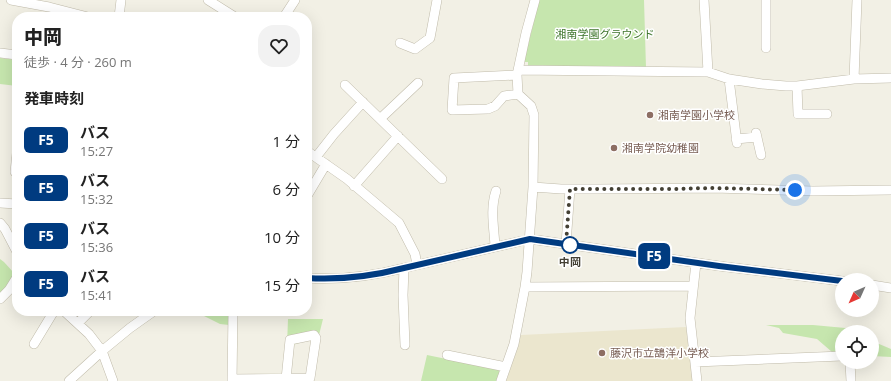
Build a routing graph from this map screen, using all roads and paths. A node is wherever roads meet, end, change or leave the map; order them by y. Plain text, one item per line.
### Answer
1 (11, 0) edge
2 (121, 0) edge
3 (208, 0) edge
4 (295, 0) edge
5 (437, 0) edge
6 (535, 0) edge
7 (704, 0) edge
8 (766, 0) edge
9 (857, 0) edge
10 (68, 12) edge
11 (120, 12) edge
12 (227, 12) edge
13 (287, 12) edge
14 (400, 43) dead end
15 (766, 48) dead end
16 (0, 53) edge
17 (12, 54) edge
18 (708, 72) junction
19 (517, 73) junction
20 (891, 78) edge
21 (729, 79) junction
22 (854, 79) junction
23 (418, 83) dead end
24 (345, 84) dead end
25 (797, 86) junction
26 (518, 94) junction
27 (363, 102) junction
28 (827, 114) dead end
29 (381, 118) junction
30 (398, 136) junction
31 (312, 154) edge
32 (761, 155) dead end
33 (316, 157) junction
34 (326, 164) junction
35 (442, 178) dead end
36 (354, 186) junction
37 (533, 186) junction
38 (312, 188) edge
39 (570, 189) junction
40 (891, 190) edge
41 (496, 191) dead end
42 (0, 203) edge
43 (12, 204) edge
44 (0, 223) edge
45 (530, 239) junction
46 (12, 242) edge
47 (566, 244) junction
48 (495, 246) junction
49 (696, 263) junction
50 (417, 264) junction
51 (404, 268) junction
52 (312, 278) edge
53 (835, 280) edge
54 (12, 285) edge
55 (693, 286) junction
56 (879, 286) edge
57 (525, 287) junction
58 (891, 288) edge
59 (0, 299) edge
60 (51, 316) edge
61 (69, 316) edge
62 (85, 316) edge
63 (147, 316) edge
64 (233, 316) edge
65 (78, 324) junction
66 (34, 344) dead end
67 (405, 346) dead end
68 (102, 351) junction
69 (447, 355) dead end
70 (835, 356) edge
71 (695, 362) junction
72 (506, 367) junction
73 (850, 369) edge
74 (286, 379) junction
75 (232, 380) edge
76 (69, 381) edge
77 (113, 381) edge
78 (501, 381) edge
79 (698, 381) edge
80 (851, 381) edge

1 - 10 street
2 - 11 street
3 - 12 street
4 - 13 street
5 - 14 street
6 - 19 street
7 - 18 street
8 - 15 street
9 - 22 street
16 - 17 street
18 - 19 street
18 - 21 street
19 - 26 street
19 - 26 street
20 - 22 street
21 - 25 street
21 - 32 street
22 - 25 street
23 - 29 street
24 - 27 street
25 - 28 street
26 - 37 street
27 - 29 street
27 - 33 street
29 - 30 street
30 - 35 street
30 - 36 street
31 - 33 street
33 - 34 street
34 - 36 street
34 - 38 street
36 - 50 street
37 - 39 street
37 - 45 street
39 - 40 street
39 - 47 street
41 - 48 street
42 - 43 street
44 - 46 street
45 - 47 street
45 - 48 street
45 - 57 street
47 - 49 street
48 - 50 street
49 - 53 street
49 - 55 street
50 - 51 street
51 - 52 street
51 - 67 street
54 - 59 street
55 - 57 street
55 - 71 street
56 - 58 street
57 - 72 street
60 - 66 street
61 - 65 street
62 - 65 street
63 - 68 street
64 - 75 street
65 - 68 street
68 - 76 street
68 - 77 street
69 - 72 street
70 - 71 street
71 - 79 street
72 - 78 street
73 - 80 street
74 - 74 street
74 - 75 street

